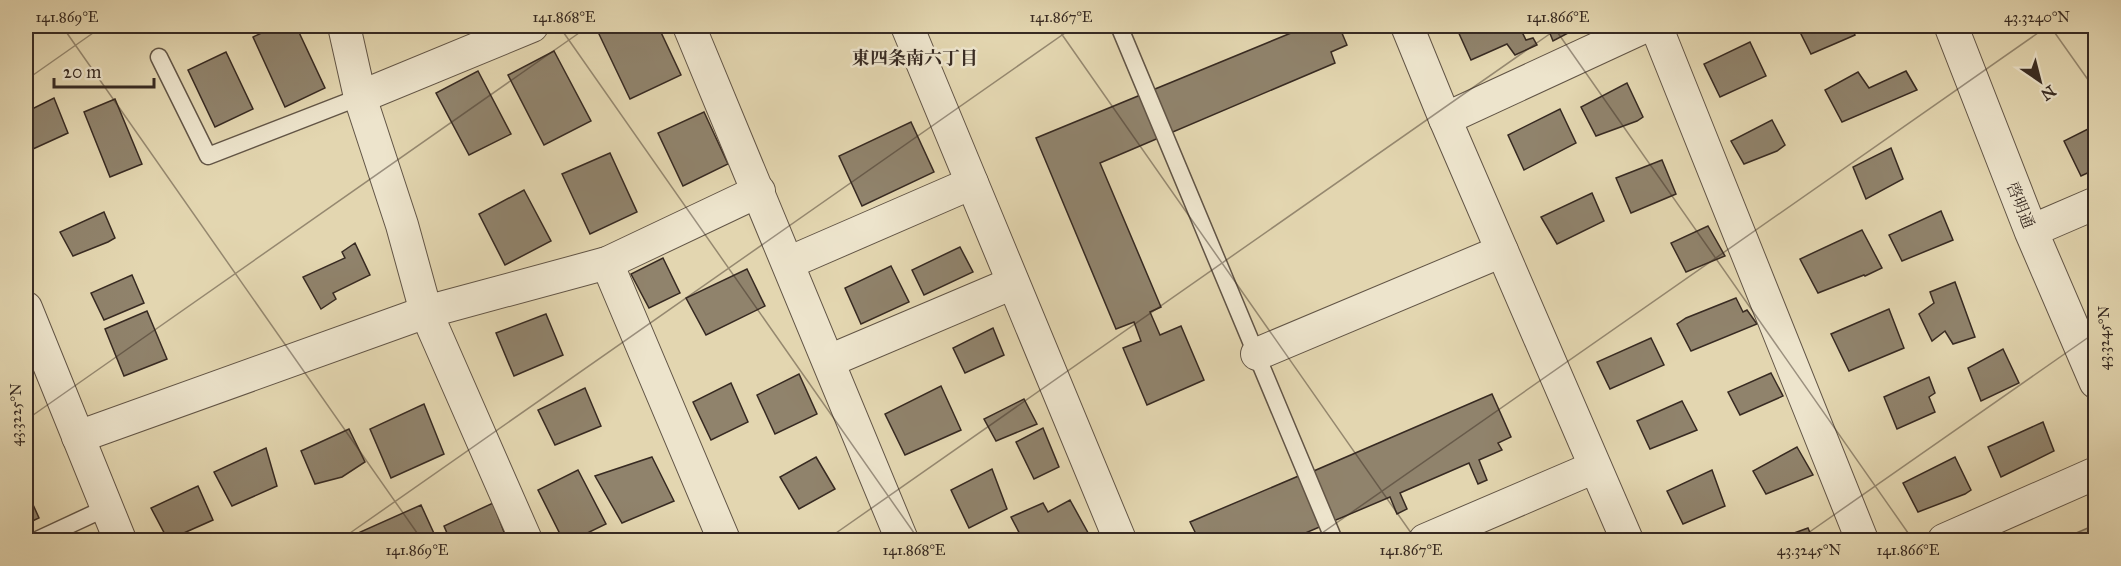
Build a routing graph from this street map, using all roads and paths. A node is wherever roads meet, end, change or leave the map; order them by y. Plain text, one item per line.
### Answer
1 (344, 26) edge
2 (532, 26) edge
3 (689, 26) edge
4 (907, 26) edge
5 (1119, 26) edge
6 (1407, 26) edge
7 (1646, 26) edge
8 (1656, 26) edge
9 (1951, 26) edge
10 (159, 57) dead end
11 (360, 97) junction
12 (1445, 119) junction
13 (972, 183) junction
14 (759, 191) junction
15 (2096, 203) edge
16 (2031, 231) junction
17 (1502, 251) junction
18 (788, 263) junction
19 (607, 264) junction
20 (1013, 283) junction
21 (426, 312) junction
22 (28, 322) edge
23 (1257, 354) junction
24 (829, 361) junction
25 (2096, 382) edge
26 (78, 437) junction
27 (1595, 467) junction
28 (2096, 473) edge
29 (106, 508) junction
30 (38, 540) edge
31 (120, 540) edge
32 (526, 540) edge
33 (724, 540) edge
34 (902, 540) edge
35 (1120, 540) edge
36 (1334, 540) edge
37 (1425, 540) edge
38 (1627, 540) edge
39 (1862, 540) edge
40 (1944, 540) edge

1 - 11 street
2 - 11 street
3 - 14 street
4 - 13 street
5 - 23 lane
6 - 12 street
7 - 12 street
8 - 39 street
9 - 16 street, 啓明通
10 - 11 lane
11 - 21 street
12 - 17 street
13 - 18 street
13 - 20 street
14 - 18 street
14 - 19 street
15 - 16 street
16 - 25 street, 啓明通
17 - 23 street
17 - 27 street
18 - 24 street
19 - 21 street
19 - 33 street
20 - 24 street
20 - 35 street
21 - 26 street
21 - 32 street
22 - 26 street
23 - 36 lane
24 - 34 street
26 - 29 street
27 - 37 street
27 - 38 street
28 - 40 street
29 - 30 lane
29 - 31 street

